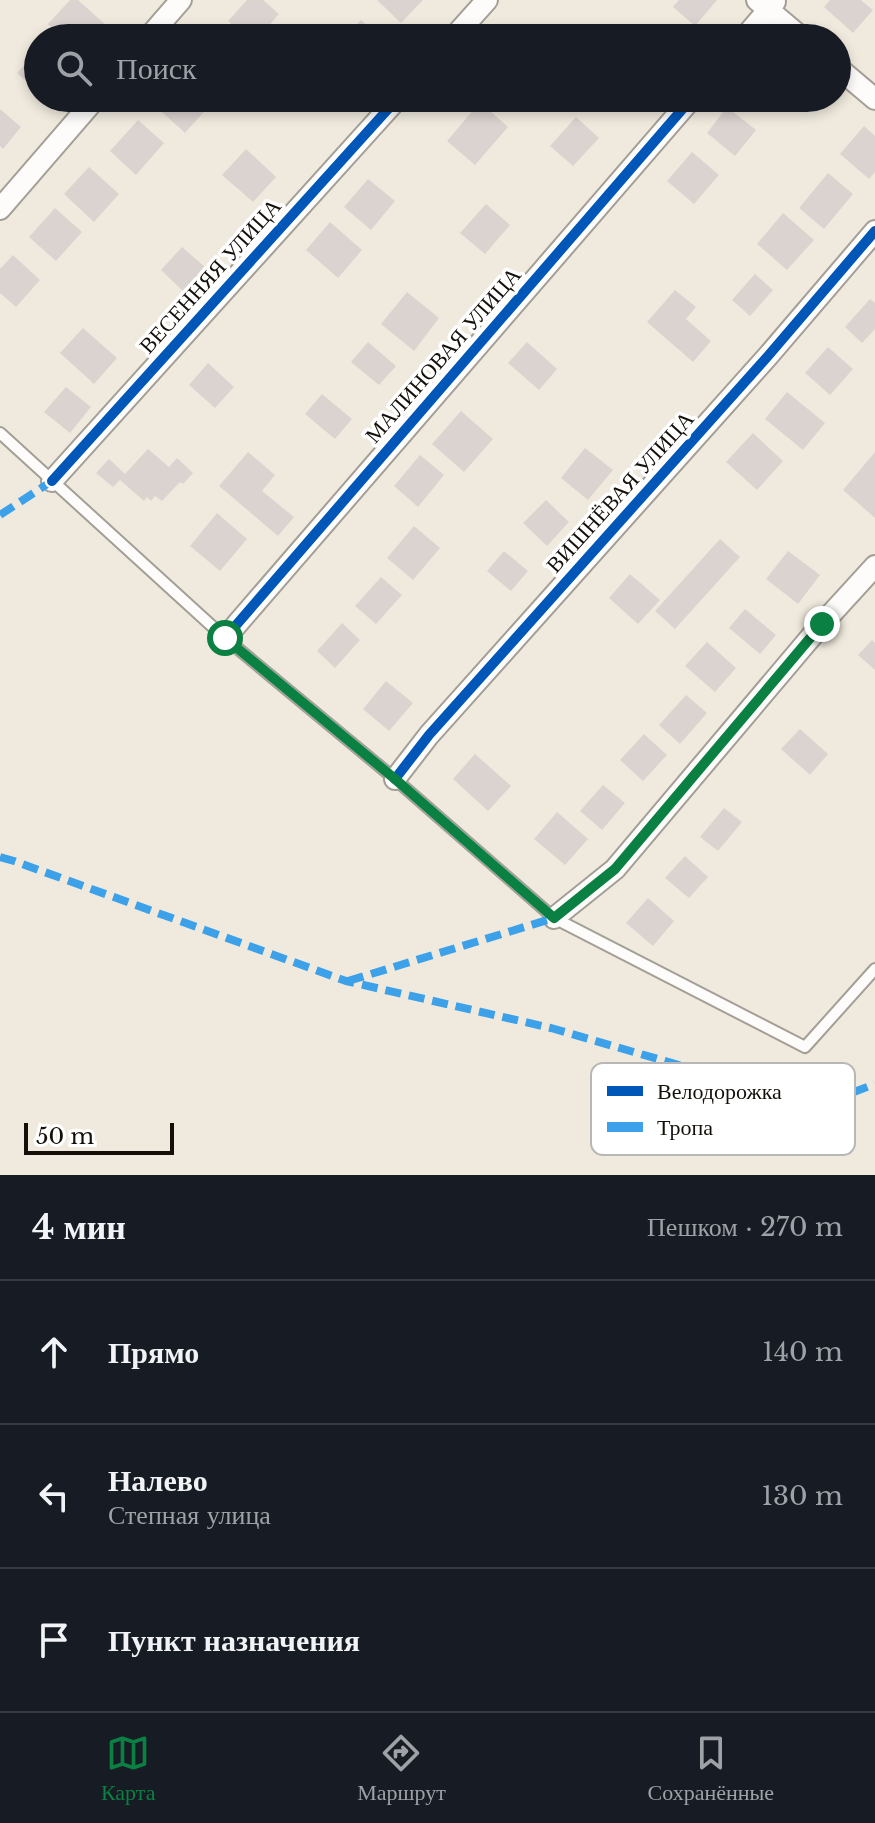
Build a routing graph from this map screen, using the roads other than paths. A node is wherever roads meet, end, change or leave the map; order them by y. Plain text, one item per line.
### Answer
1 (181, 0) edge
2 (487, 0) edge
3 (767, 3) edge
4 (160, 24) edge
5 (466, 24) edge
6 (753, 24) edge
7 (788, 24) edge
8 (851, 79) edge
9 (875, 99) edge
10 (84, 112) edge
11 (385, 112) edge
12 (680, 112) edge
13 (0, 209) edge
14 (875, 231) edge
15 (0, 433) edge
16 (52, 481) junction
17 (875, 566) edge
18 (225, 638) junction
19 (395, 779) junction
20 (554, 918) junction
21 (875, 969) edge

1 - 4 street
2 - 5 street
3 - 6 street
3 - 7 street
8 - 9 street
10 - 13 street
11 - 16 street, ВЕСЕННЯЯ УЛИЦА
12 - 18 street, МАЛИНОВАЯ УЛИЦА
14 - 19 street, ВИШНЁВАЯ УЛИЦА
15 - 16 lane
16 - 18 lane
17 - 20 street
18 - 19 lane
19 - 20 lane
20 - 21 lane

